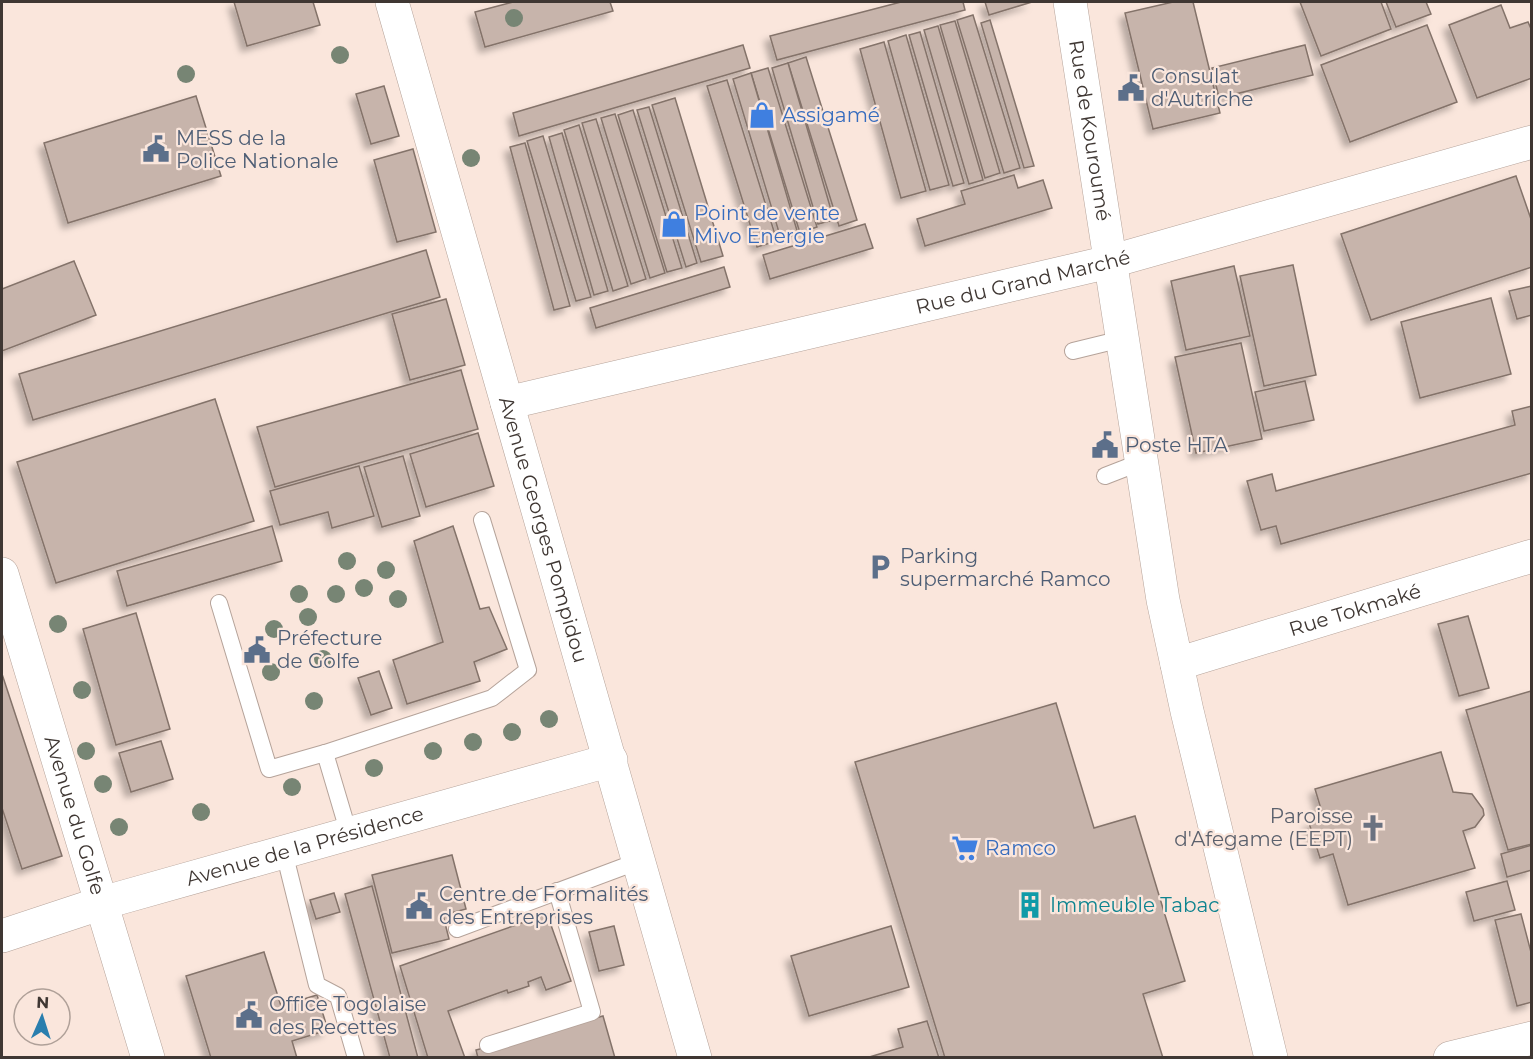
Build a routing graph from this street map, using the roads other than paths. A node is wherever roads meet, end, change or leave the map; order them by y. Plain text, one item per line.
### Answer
1 (392, 2) edge
2 (1074, 3) edge
3 (1532, 142) edge
4 (1109, 262) junction
5 (1122, 339) junction
6 (1073, 351) dead end
7 (507, 403) junction
8 (1141, 462) junction
9 (1105, 476) dead end
10 (482, 520) dead end
11 (1532, 556) edge
12 (2, 574) edge
13 (219, 603) dead end
14 (1178, 664) junction
15 (325, 753) junction
16 (611, 760) junction
17 (349, 834) junction
18 (284, 852) junction
19 (639, 861) junction
20 (556, 891) junction
21 (102, 903) junction
22 (457, 929) dead end
23 (2, 936) edge
24 (1532, 1038) edge
25 (488, 1045) dead end
26 (148, 1058) edge
27 (356, 1058) edge
28 (695, 1058) edge
29 (1271, 1058) edge
30 (1450, 1058) edge

1 - 7 street, Avenue Georges Pompidou
2 - 4 street, Rue de Kouroumé
3 - 4 street, Rue du Grand Marché
4 - 5 street, Rue de Kouroumé
4 - 7 street, Rue du Grand Marché
5 - 6 lane
5 - 8 street, Rue de Kouroumé
7 - 16 street, Avenue Georges Pompidou
8 - 9 lane
8 - 14 street, Rue de Kouroumé
10 - 15 lane
11 - 14 street, Rue Tokmaké
12 - 21 street, Avenue du Golfe
13 - 15 lane
14 - 29 street, Rue de Kouroumé
15 - 17 lane
16 - 17 street, Avenue de la Présidence
16 - 19 street, Avenue Georges Pompidou
17 - 18 street, Avenue de la Présidence
18 - 21 street, Avenue de la Présidence
18 - 27 lane
19 - 20 lane
19 - 28 street, Avenue Georges Pompidou
20 - 22 lane
20 - 25 lane
21 - 23 street, Avenue de la Présidence
21 - 26 street, Avenue du Golfe
24 - 30 street

